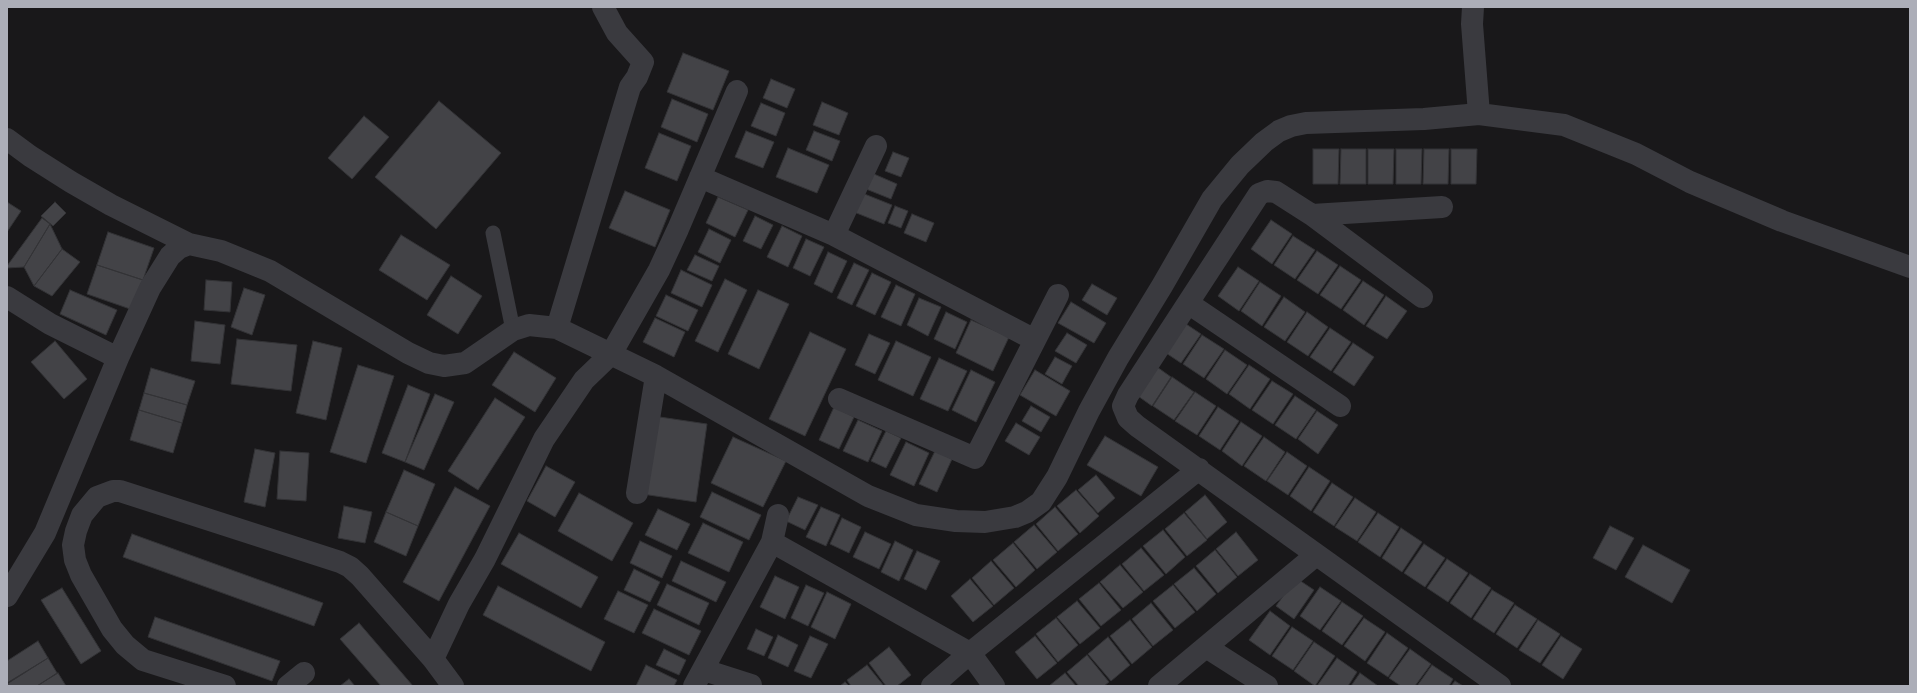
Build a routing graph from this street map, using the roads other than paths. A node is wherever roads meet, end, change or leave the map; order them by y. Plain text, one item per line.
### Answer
1 (603, 7) edge
2 (1473, 7) edge
3 (737, 91) dead end
4 (1479, 114) junction
5 (7, 140) edge
6 (876, 146) dead end
7 (700, 177) junction
8 (1442, 207) dead end
9 (1312, 215) junction
10 (493, 233) dead end
11 (834, 235) junction
12 (189, 244) junction
13 (1910, 267) edge
14 (1058, 295) dead end
15 (7, 297) edge
16 (1422, 297) dead end
17 (1188, 303) junction
18 (557, 328) junction
19 (513, 330) junction
20 (1035, 340) junction
21 (611, 354) junction
22 (118, 358) junction
23 (656, 376) junction
24 (839, 399) dead end
25 (1340, 406) dead end
26 (1199, 469) junction
27 (636, 493) dead end
28 (778, 515) dead end
29 (772, 542) junction
30 (1316, 555) junction
31 (7, 596) edge
32 (1206, 647) junction
33 (970, 653) junction
34 (433, 659) junction
35 (699, 678) edge
36 (1242, 680) edge
37 (751, 685) edge
38 (225, 686) edge
39 (453, 686) edge
40 (932, 686) edge
41 (994, 686) edge
42 (1159, 686) edge
43 (1267, 686) edge
44 (1500, 686) edge

1 - 18 street
2 - 4 street
3 - 7 street
4 - 13 street
4 - 23 street
5 - 12 street
6 - 11 street
7 - 11 street
7 - 21 street
8 - 9 street
9 - 16 street
9 - 17 street
10 - 19 lane
11 - 20 street
12 - 19 street
12 - 22 street
14 - 20 street
15 - 22 street
17 - 25 street
17 - 26 street
18 - 19 street
18 - 21 street
20 - 24 street
21 - 23 street
21 - 34 street
22 - 31 street
23 - 27 street
26 - 30 street
26 - 33 street
28 - 29 street
29 - 33 street
29 - 35 street
30 - 32 street
30 - 44 street
32 - 36 street
32 - 42 street
33 - 40 street
33 - 41 street
34 - 38 street
34 - 39 street
35 - 37 street
36 - 43 street

